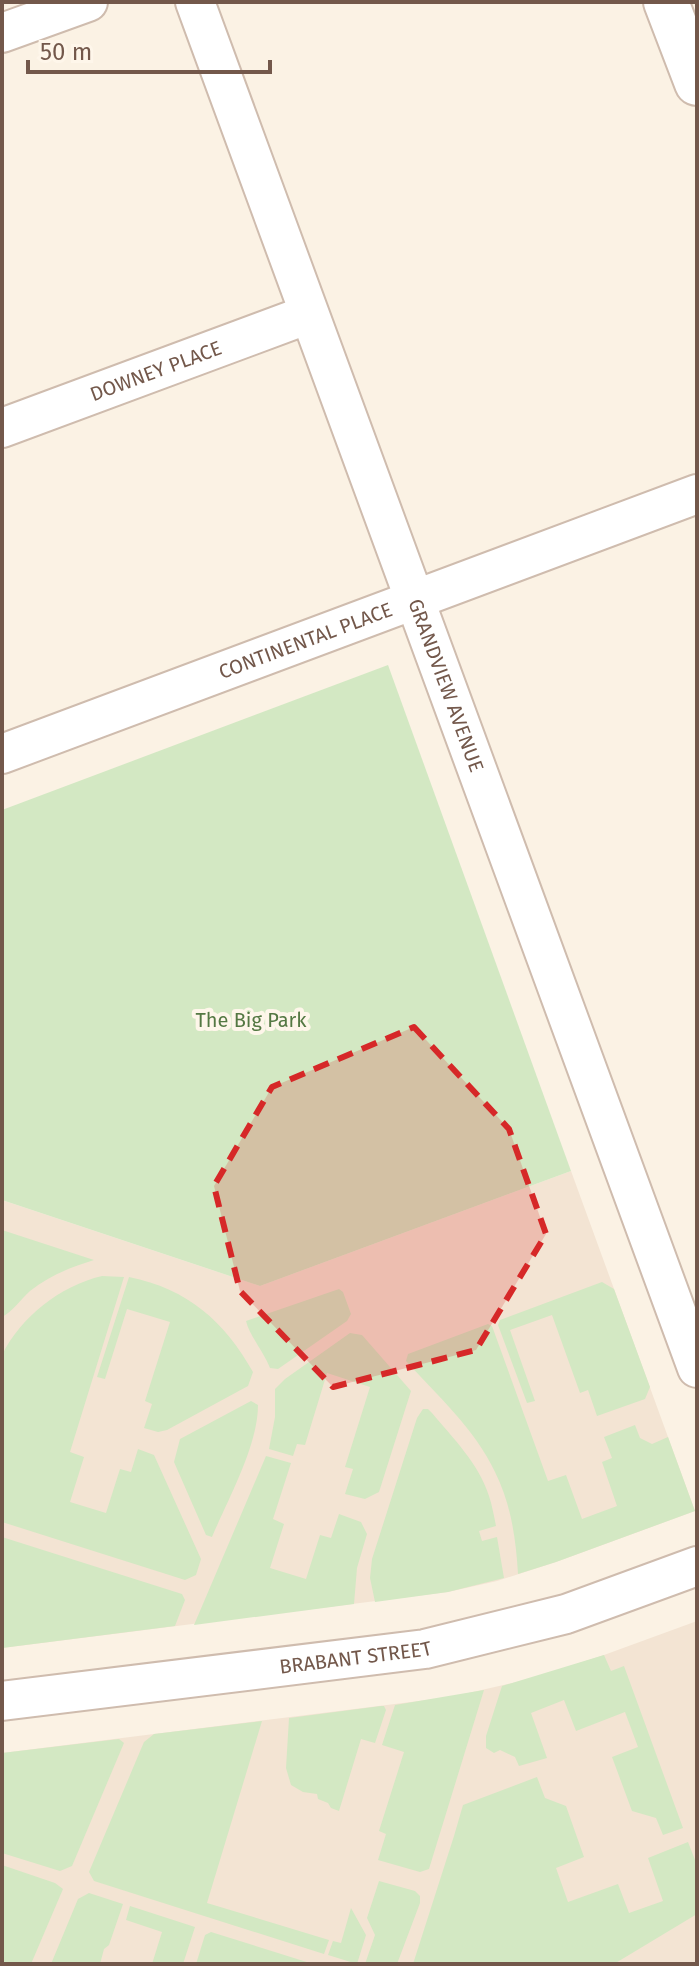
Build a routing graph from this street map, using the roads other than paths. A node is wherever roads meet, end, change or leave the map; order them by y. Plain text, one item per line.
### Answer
1 (88, 2) edge
2 (195, 2) edge
3 (666, 2) edge
4 (2, 33) edge
5 (697, 83) edge
6 (309, 314) junction
7 (2, 428) edge
8 (697, 494) edge
9 (416, 600) junction
10 (2, 754) edge
11 (697, 1368) edge
12 (697, 1566) edge
13 (2, 1701) edge

1 - 4 street
2 - 6 street, GRANDVIEW AVENUE
3 - 5 street
6 - 7 street, DOWNEY PLACE
6 - 9 street, GRANDVIEW AVENUE
8 - 9 street, CONTINENTAL PLACE
9 - 10 street, CONTINENTAL PLACE
9 - 11 street, GRANDVIEW AVENUE
12 - 13 street, BRABANT STREET

